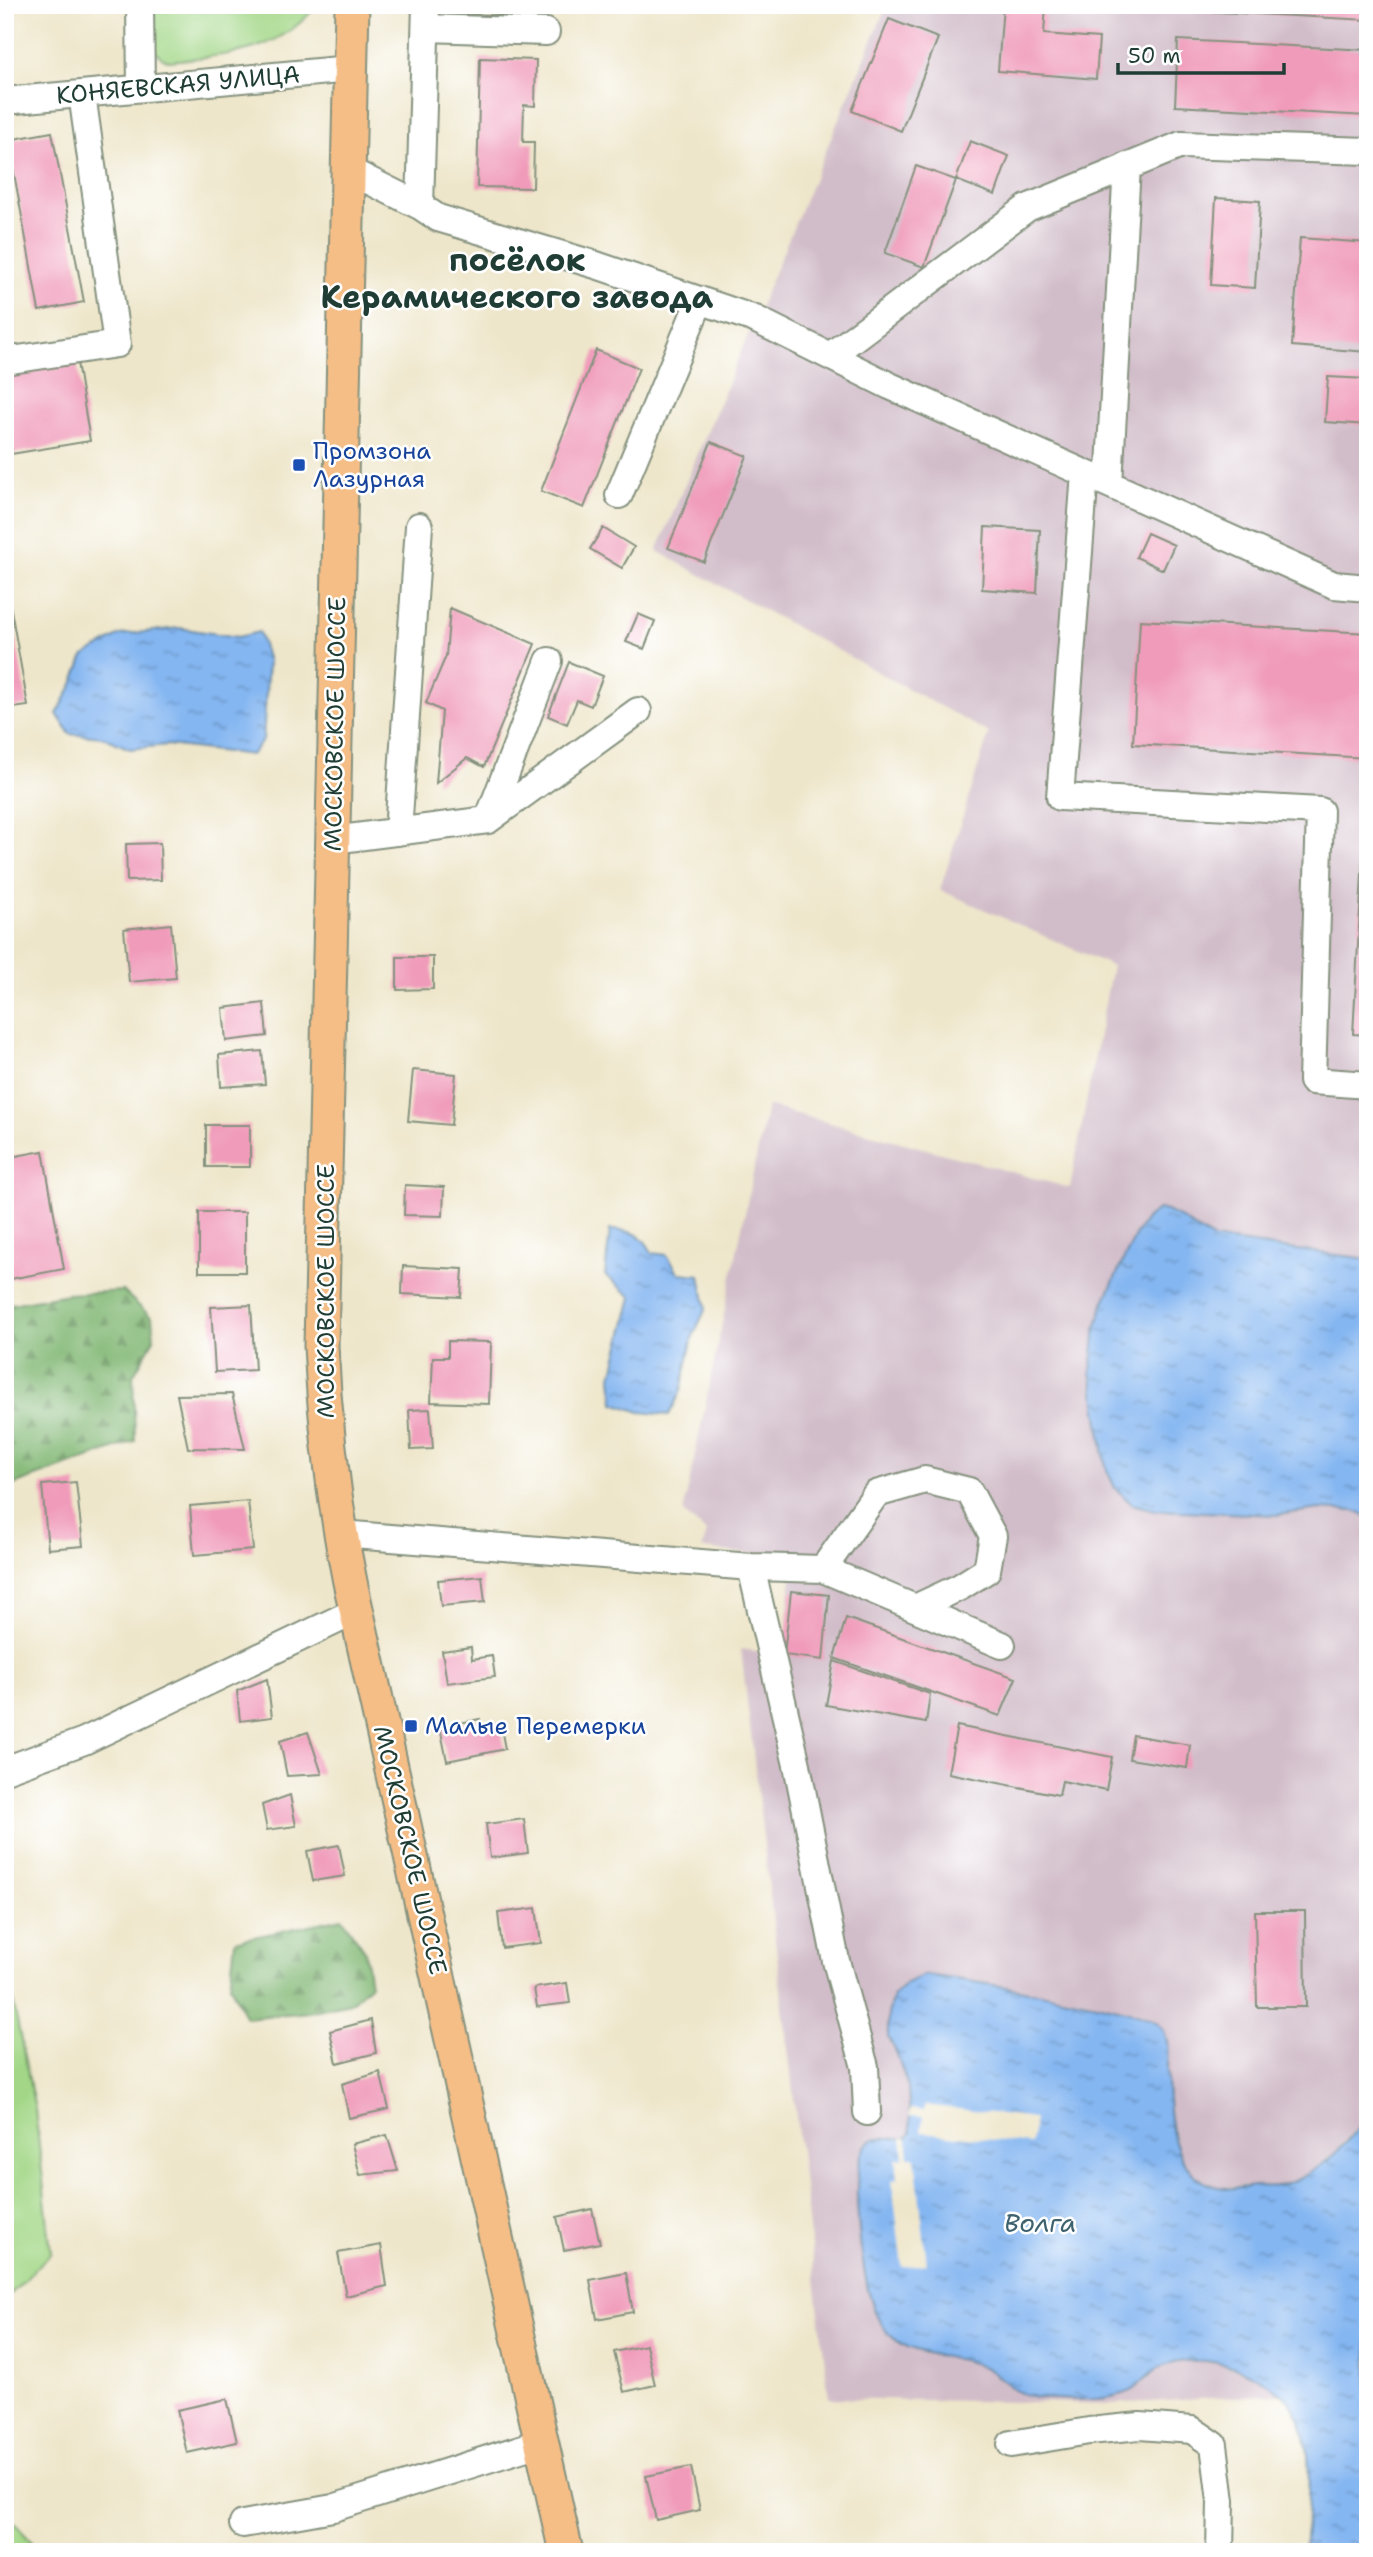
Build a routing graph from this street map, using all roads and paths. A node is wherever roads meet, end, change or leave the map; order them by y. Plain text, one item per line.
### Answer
1 (140, 5) edge
2 (352, 5) edge
3 (426, 16) edge
4 (546, 32) dead end
5 (351, 69) junction
6 (141, 88) junction
7 (82, 94) junction
8 (5, 101) edge
9 (1368, 151) edge
10 (1127, 166) junction
11 (348, 170) junction
12 (420, 206) junction
13 (700, 300) junction
14 (830, 356) junction
15 (5, 361) edge
16 (1097, 479) junction
17 (619, 495) dead end
18 (419, 526) dead end
19 (1368, 587) edge
20 (550, 662) dead end
21 (639, 711) dead end
22 (488, 820) junction
23 (398, 832) junction
24 (333, 840) junction
25 (1368, 1085) edge
26 (341, 1534) junction
27 (751, 1567) junction
28 (823, 1569) junction
29 (915, 1608) junction
30 (356, 1611) junction
31 (1002, 1645) dead end
32 (5, 1770) edge
33 (867, 2112) dead end
34 (542, 2442) junction
35 (1011, 2445) dead end
36 (243, 2524) dead end
37 (566, 2552) edge
38 (1220, 2552) edge

1 - 6 street
2 - 5 main road, МОСКОВСКОЕ ШОССЕ
3 - 4 street
3 - 12 street
5 - 6 street, КОНЯЕВСКАЯ УЛИЦА
5 - 11 main road, МОСКОВСКОЕ ШОССЕ
6 - 7 street, КОНЯЕВСКАЯ УЛИЦА
7 - 8 street, КОНЯЕВСКАЯ УЛИЦА
7 - 15 street
9 - 10 street
10 - 14 street
10 - 16 street
11 - 12 street
11 - 24 main road, МОСКОВСКОЕ ШОССЕ
12 - 13 street
13 - 14 street
13 - 17 street
14 - 16 street
16 - 19 street
16 - 25 street
18 - 23 street
20 - 22 street
21 - 22 street
22 - 23 street
23 - 24 street
24 - 26 main road, МОСКОВСКОЕ ШОССЕ
26 - 27 street
26 - 30 main road, МОСКОВСКОЕ ШОССЕ
27 - 28 street
27 - 33 street
28 - 29 street
28 - 29 street
29 - 31 street
30 - 32 street
30 - 34 main road, МОСКОВСКОЕ ШОССЕ
34 - 36 street
34 - 37 main road, МОСКОВСКОЕ ШОССЕ
35 - 38 street

